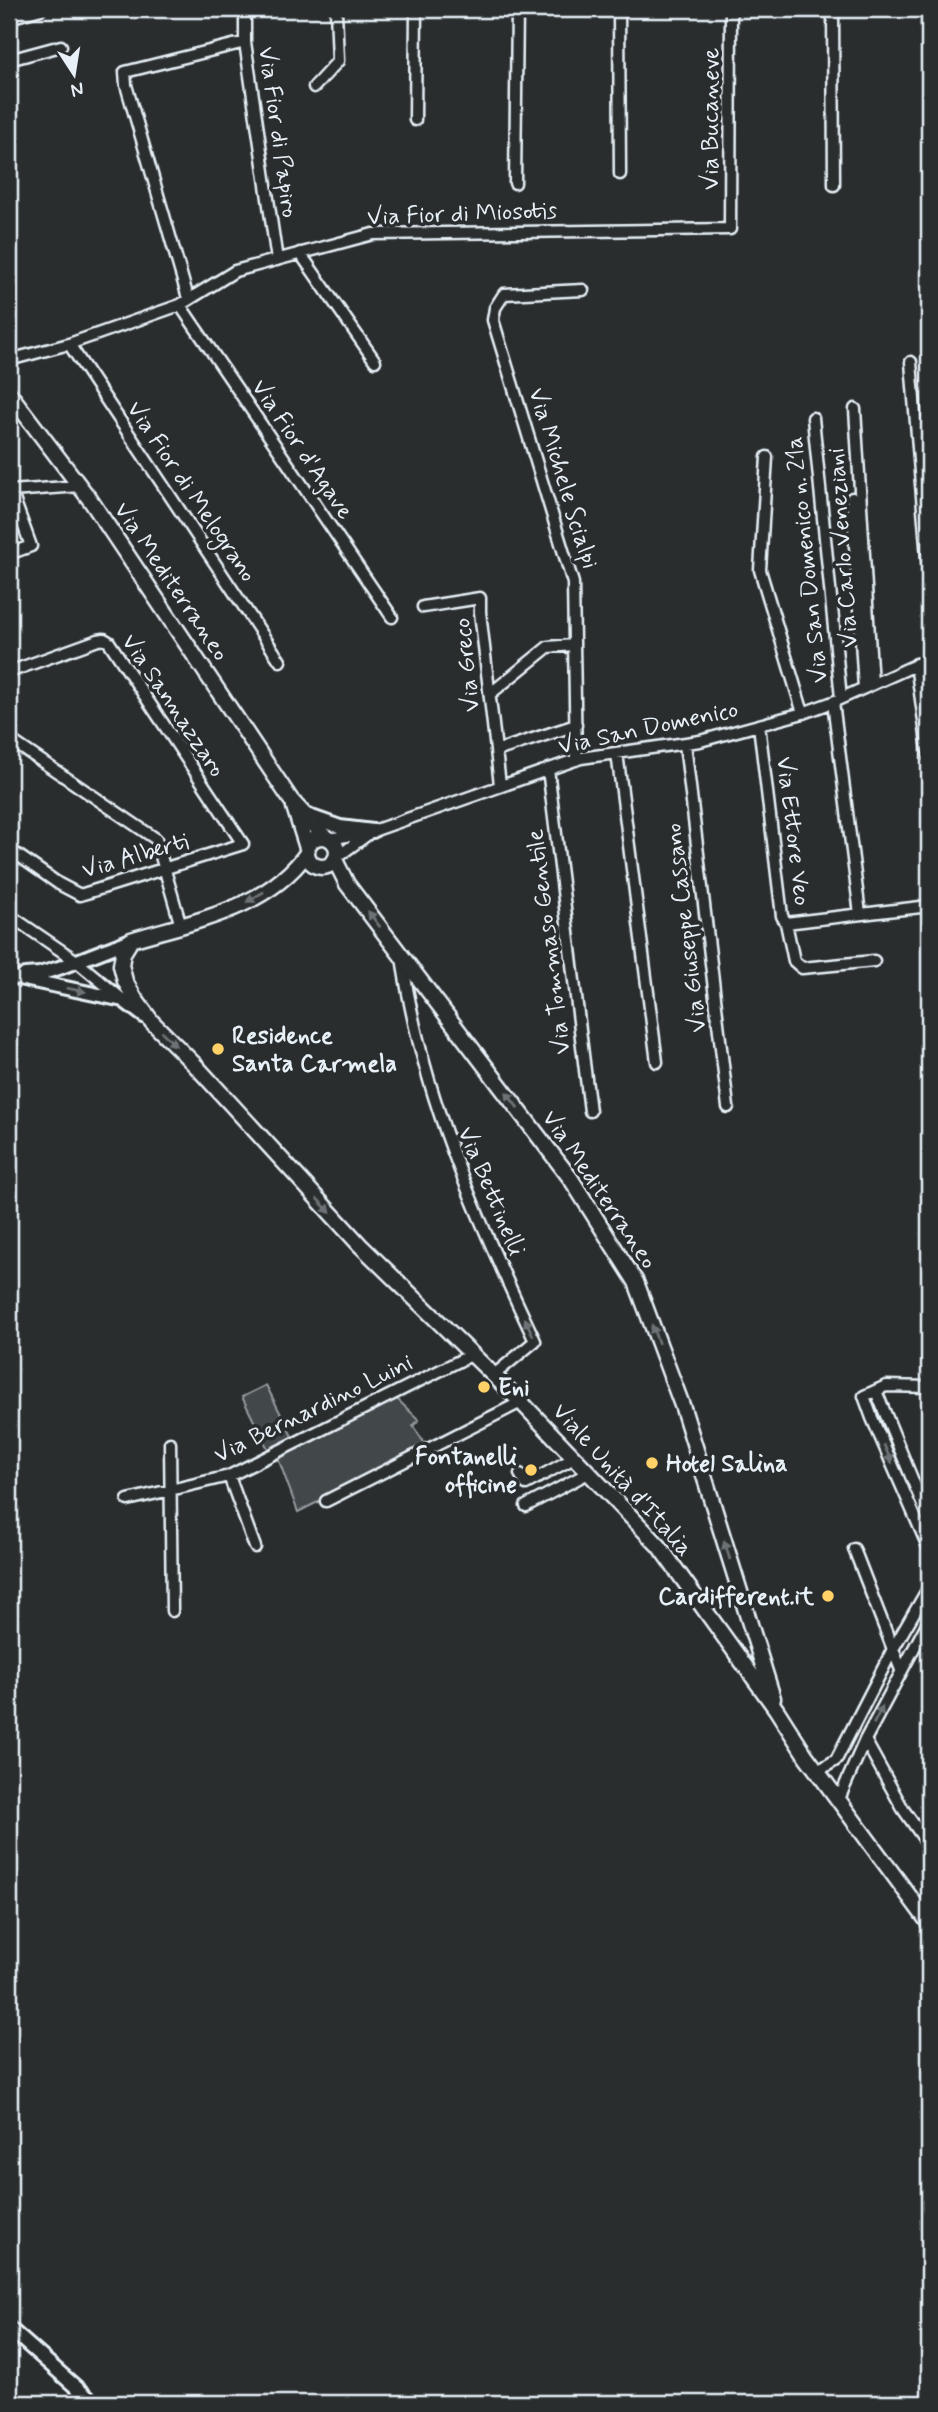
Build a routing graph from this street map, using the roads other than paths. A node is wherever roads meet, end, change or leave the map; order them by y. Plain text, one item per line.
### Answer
1 (41, 9) edge
2 (245, 9) edge
3 (335, 9) edge
4 (416, 9) edge
5 (517, 9) edge
6 (620, 9) edge
7 (731, 9) edge
8 (833, 9) edge
9 (927, 9) edge
10 (9, 18) edge
11 (244, 42) junction
12 (61, 46) dead end
13 (9, 60) edge
14 (314, 87) dead end
15 (415, 120) dead end
16 (929, 125) edge
17 (620, 174) dead end
18 (515, 183) dead end
19 (834, 185) dead end
20 (730, 229) joint
21 (300, 253) junction
22 (277, 260) junction
23 (583, 290) dead end
24 (184, 302) junction
25 (69, 344) junction
26 (9, 359) edge
27 (374, 361) dead end
28 (911, 362) dead end
29 (9, 393) edge
30 (855, 409) dead end
31 (813, 418) dead end
32 (767, 457) dead end
33 (80, 486) junction
34 (852, 498) dead end
35 (9, 554) edge
36 (929, 582) edge
37 (423, 607) dead end
38 (392, 617) dead end
39 (574, 645) junction
40 (929, 659) edge
41 (281, 661) dead end
42 (916, 664) junction
43 (9, 672) edge
44 (868, 686) junction
45 (490, 694) junction
46 (837, 700) junction
47 (803, 713) junction
48 (576, 725) junction
49 (759, 725) junction
50 (9, 739) edge
51 (685, 744) junction
52 (496, 751) junction
53 (617, 753) junction
54 (929, 757) edge
55 (576, 760) junction
56 (548, 769) junction
57 (500, 785) junction
58 (291, 800) junction
59 (304, 814) junction
60 (373, 831) junction
61 (328, 838) junction
62 (243, 844) joint
63 (9, 849) edge
64 (307, 851) junction
65 (336, 859) junction
66 (166, 868) junction
67 (929, 906) edge
68 (860, 914) junction
69 (9, 915) edge
70 (786, 923) junction
71 (181, 926) junction
72 (131, 940) junction
73 (401, 955) junction
74 (75, 960) junction
75 (874, 961) dead end
76 (424, 985) junction
77 (123, 1000) junction
78 (408, 1001) junction
79 (152, 1022) junction
80 (657, 1062) dead end
81 (728, 1107) dead end
82 (590, 1111) dead end
83 (473, 1354) junction
84 (494, 1375) junction
85 (929, 1387) edge
86 (873, 1392) junction
87 (521, 1402) junction
88 (170, 1443) dead end
89 (576, 1457) junction
90 (590, 1472) junction
91 (520, 1474) dead end
92 (229, 1476) junction
93 (170, 1490) junction
94 (128, 1500) dead end
95 (326, 1501) dead end
96 (526, 1506) dead end
97 (929, 1520) edge
98 (255, 1548) dead end
99 (854, 1549) dead end
100 (929, 1549) edge
101 (929, 1587) edge
102 (172, 1611) dead end
103 (929, 1620) edge
104 (753, 1635) junction
105 (733, 1649) junction
106 (893, 1649) junction
107 (901, 1670) junction
108 (776, 1709) junction
109 (865, 1740) junction
110 (818, 1772) junction
111 (839, 1799) junction
112 (929, 1846) edge
113 (929, 1897) edge
114 (925, 1917) edge
115 (9, 2328) edge
116 (94, 2403) edge

1 - 10 street
2 - 11 street, Via Fior di Papiro
3 - 14 street
4 - 15 street
5 - 18 street
6 - 17 street
7 - 20 street, Via Bucaneve
8 - 19 street
9 - 16 street
11 - 22 street, Via Fior di Papiro
11 - 24 street, Via Fior d'Agave
12 - 13 street
20 - 21 street, Via Fior di Miosotis
21 - 22 street, Via Fior di Miosotis
21 - 27 street
22 - 24 street, Via Fior di Miosotis
23 - 39 street, Via Michele Scialpi
24 - 25 street, Via Fior di Miosotis
24 - 38 street, Via Fior d'Agave
25 - 26 street, Via Fior di Miosotis
25 - 41 street, Via Fior di Melograno
28 - 36 street
29 - 33 main road, Via Mediterraneo
30 - 44 street, Via Carlo Veneziani
31 - 46 street, Via San Domenico n. 21a
32 - 47 street
33 - 35 street
33 - 58 main road, Via Mediterraneo
34 - 44 street
37 - 45 street, Via Greco
39 - 45 street
39 - 48 street, Via Michele Scialpi
40 - 42 street, Via San Domenico
42 - 44 street, Via San Domenico
42 - 54 street
43 - 62 street, Via Sannazzaro
44 - 46 street, Via San Domenico
45 - 52 street, Via Greco
46 - 47 street, Via San Domenico
46 - 68 street, Via San Domenico n. 21a
47 - 49 street, Via San Domenico
48 - 52 street
48 - 55 street, Via Michele Scialpi
49 - 51 street, Via San Domenico
49 - 70 street, Via Ettore Veo
50 - 66 street
51 - 53 street, Via San Domenico
51 - 81 street, Via Giuseppe Cassano
52 - 57 street, Via Greco
53 - 55 street, Via San Domenico
53 - 80 street
55 - 56 street, Via San Domenico
56 - 57 street, Via San Domenico
56 - 82 street, Via Tommaso Gentile
57 - 60 street, Via San Domenico
58 - 59 main road
58 - 64 main road
59 - 60 street
59 - 61 main road
60 - 61 street, Via San Domenico
60 - 65 street, Via San Domenico
61 - 64 main road
61 - 65 main road
62 - 66 street, Via Alberti
63 - 66 street, Via Alberti
64 - 65 main road
64 -> 71 main road
73 -> 65 main road, Via Mediterraneo
66 - 71 street
67 - 68 street, Via Ettore Veo
68 - 70 street, Via Ettore Veo
69 - 74 street
70 - 75 street
71 - 72 main road
72 - 74 street
72 - 79 main road, Viale Unità d'Italia
73 - 76 main road, Via Mediterraneo
73 - 78 street, Via Bettinelli
74 - 77 street
74 -> 77 street
76 - 78 street
104 -> 76 main road, Via Mediterraneo
77 - 79 street
84 -> 78 street, Via Bettinelli
79 -> 83 main road, Viale Unità d'Italia
83 - 84 main road, Viale Unità d'Italia
83 - 92 street, Via Bernardino Luini
84 - 87 main road, Viale Unità d'Italia
85 - 86 street
86 - 97 street
86 -> 100 street
87 - 89 main road, Viale Unità d'Italia
87 - 95 street
88 - 93 street
89 - 90 main road, Viale Unità d'Italia
89 - 91 street, Viale Unità d'Italia
90 - 96 street, Viale Unità d'Italia
90 - 105 main road, Viale Unità d'Italia
92 - 93 street, Via Bernardino Luini
92 - 98 street
93 - 94 street, Via Bernardino Luini
93 - 102 street
99 - 106 street
101 - 106 street
103 - 107 street
104 - 105 main road
104 - 108 main road, Via Mediterraneo
105 - 108 main road, Viale Unità d'Italia
106 - 107 street
106 - 110 street
109 -> 107 street
108 - 110 main road, Viale Unità d'Italia
109 - 111 street
109 - 112 street
110 - 111 main road, Viale Unità d'Italia
111 - 114 main road, Viale Unità d'Italia
113 - 114 street
115 - 116 street

